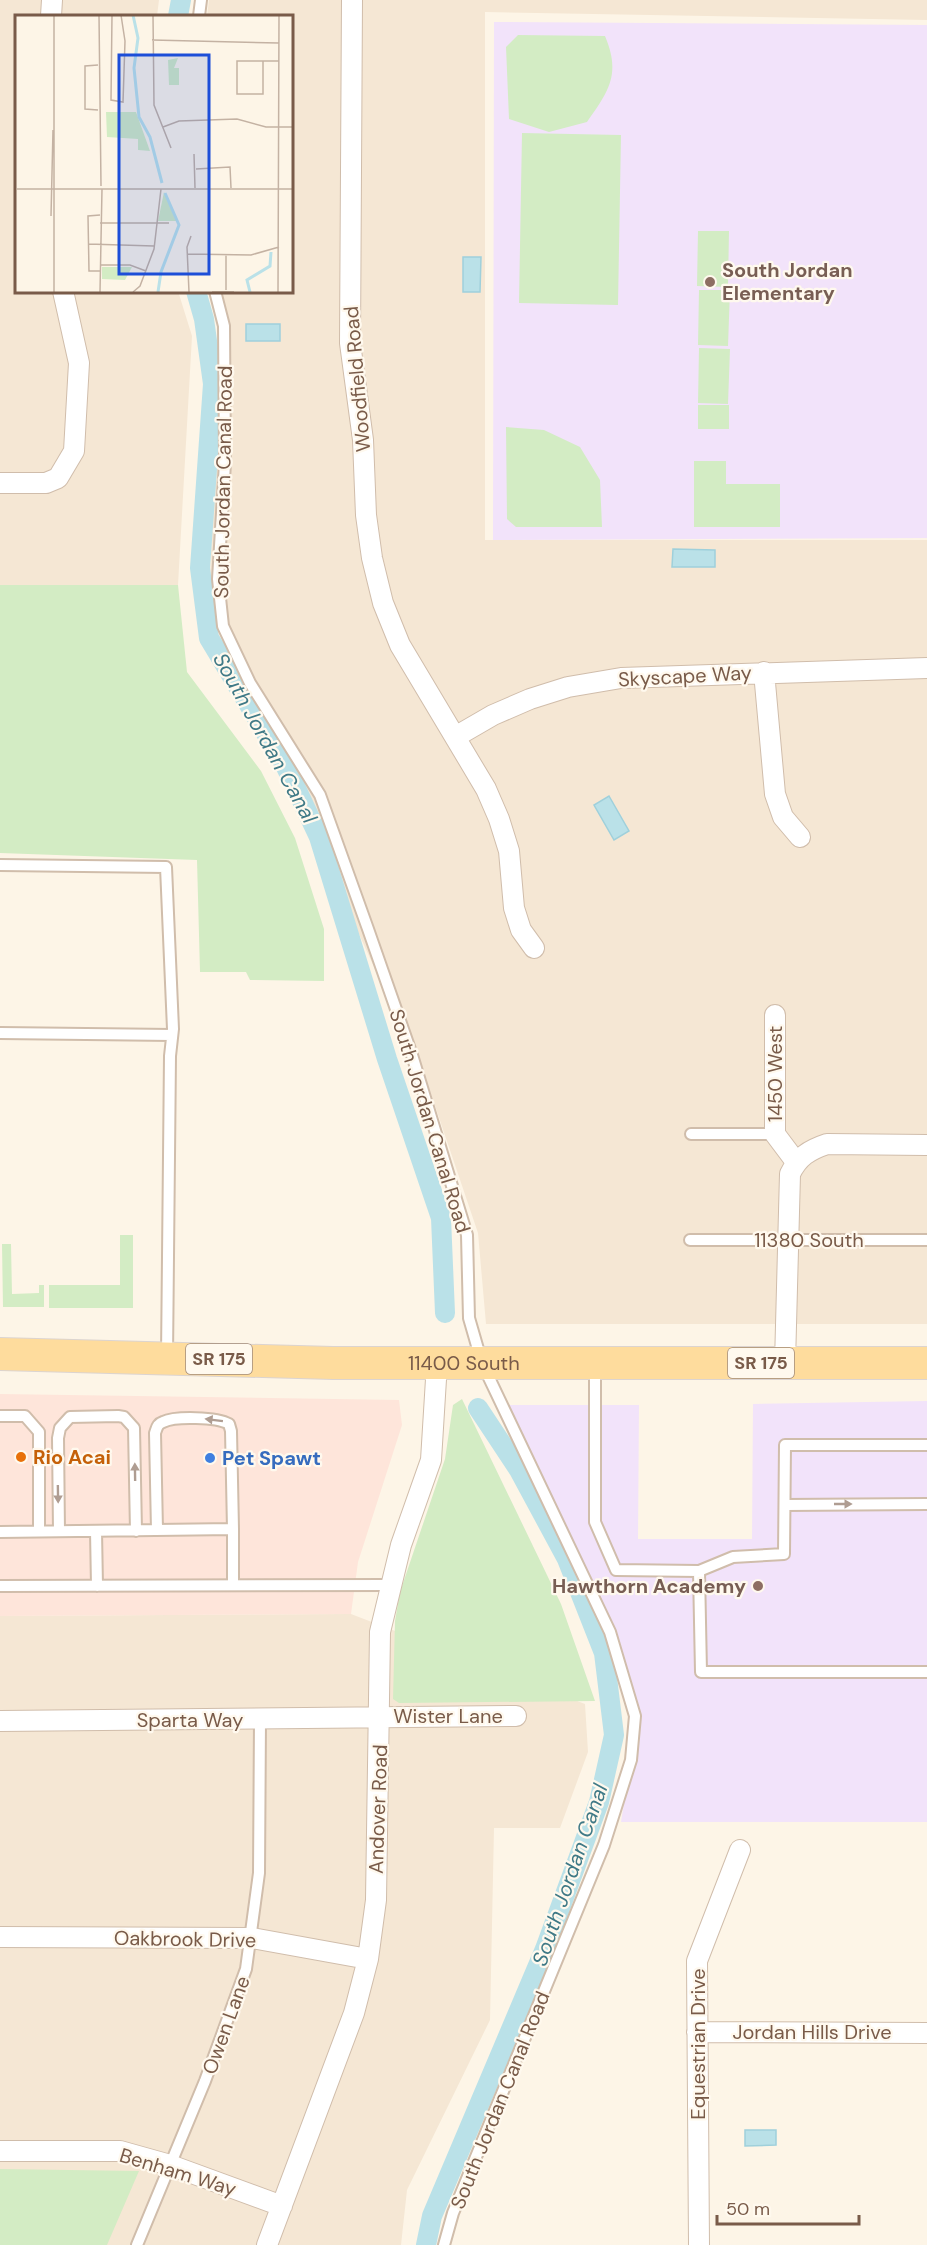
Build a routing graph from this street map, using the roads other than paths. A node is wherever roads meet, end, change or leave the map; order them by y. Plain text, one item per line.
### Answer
1 (52, 0) edge
2 (201, 0) edge
3 (352, 0) edge
4 (51, 15) edge
5 (199, 15) edge
6 (63, 292) edge
7 (215, 292) edge
8 (0, 483) edge
9 (927, 668) edge
10 (764, 672) junction
11 (454, 737) junction
12 (800, 837) dead end
13 (0, 865) edge
14 (534, 948) dead end
15 (775, 1015) dead end
16 (0, 1033) edge
17 (172, 1035) junction
18 (691, 1134) dead end
19 (775, 1134) junction
20 (927, 1145) edge
21 (796, 1162) junction
22 (690, 1240) dead end
23 (788, 1240) junction
24 (927, 1240) edge
25 (0, 1354) edge
26 (167, 1358) junction
27 (437, 1363) junction
28 (482, 1363) junction
29 (595, 1363) junction
30 (785, 1363) junction
31 (927, 1363) edge
32 (0, 1416) edge
33 (927, 1445) edge
34 (927, 1504) edge
35 (785, 1505) junction
36 (233, 1529) junction
37 (157, 1530) junction
38 (59, 1531) junction
39 (96, 1531) junction
40 (136, 1531) junction
41 (0, 1532) edge
42 (39, 1532) junction
43 (699, 1571) junction
44 (233, 1585) junction
45 (390, 1585) junction
46 (0, 1586) edge
47 (97, 1586) junction
48 (927, 1672) edge
49 (516, 1716) dead end
50 (381, 1717) junction
51 (260, 1720) junction
52 (0, 1721) edge
53 (740, 1850) dead end
54 (0, 1936) edge
55 (252, 1938) junction
56 (368, 1959) junction
57 (697, 2032) junction
58 (927, 2033) edge
59 (0, 2151) edge
60 (170, 2165) junction
61 (282, 2206) junction
62 (137, 2245) edge
63 (267, 2245) edge
64 (444, 2245) edge
65 (699, 2245) edge

1 - 4 street
2 - 5 lane
3 - 11 street, Woodfield Road
6 - 8 street
7 - 28 lane, South Jordan Canal Road
9 - 10 street, Skyscape Way
10 - 11 street, Skyscape Way
10 - 12 street
11 - 14 street, Woodfield Road
13 - 17 lane
15 - 19 street, 1450 West
16 - 17 lane
17 - 26 lane
18 - 19 lane
19 - 21 street, 1450 West
20 - 21 street
21 - 23 street
22 - 23 lane, 11380 South
23 - 24 lane, 11380 South
23 - 30 street
25 - 26 main road, 11400 South / SR 175
26 - 27 main road, 11400 South / SR 175
27 - 28 main road, 11400 South / SR 175
27 - 45 street, Andover Road
28 - 29 main road, 11400 South / SR 175
28 - 64 lane, South Jordan Canal Road
29 - 30 main road, 11400 South / SR 175
29 - 43 lane
30 - 31 main road, 11400 South / SR 175
32 - 42 lane
33 - 35 lane
35 -> 34 lane
35 - 43 lane
36 - 37 lane
36 -> 37 lane
36 - 44 lane
37 - 40 lane
38 - 39 lane
40 -> 38 lane
38 - 42 lane
39 - 40 lane
39 - 47 lane
41 - 42 lane
43 - 48 lane
44 - 45 lane
44 - 47 lane
45 - 50 street, Andover Road
46 - 47 lane
49 - 50 street, Wister Lane
50 - 51 street, Sparta Way
50 - 56 street, Andover Road
51 - 52 street, Sparta Way
51 - 55 lane, Owen Lane
53 - 57 street, Equestrian Drive
54 - 55 street, Oakbrook Drive
55 - 56 street, Oakbrook Drive
55 - 60 lane, Owen Lane
56 - 61 street, Andover Road
57 - 58 street, Jordan Hills Drive
57 - 65 street, Equestrian Drive
59 - 60 street, Benham Way
60 - 61 street, Benham Way
60 - 62 lane, Owen Lane
61 - 63 street, Andover Road

